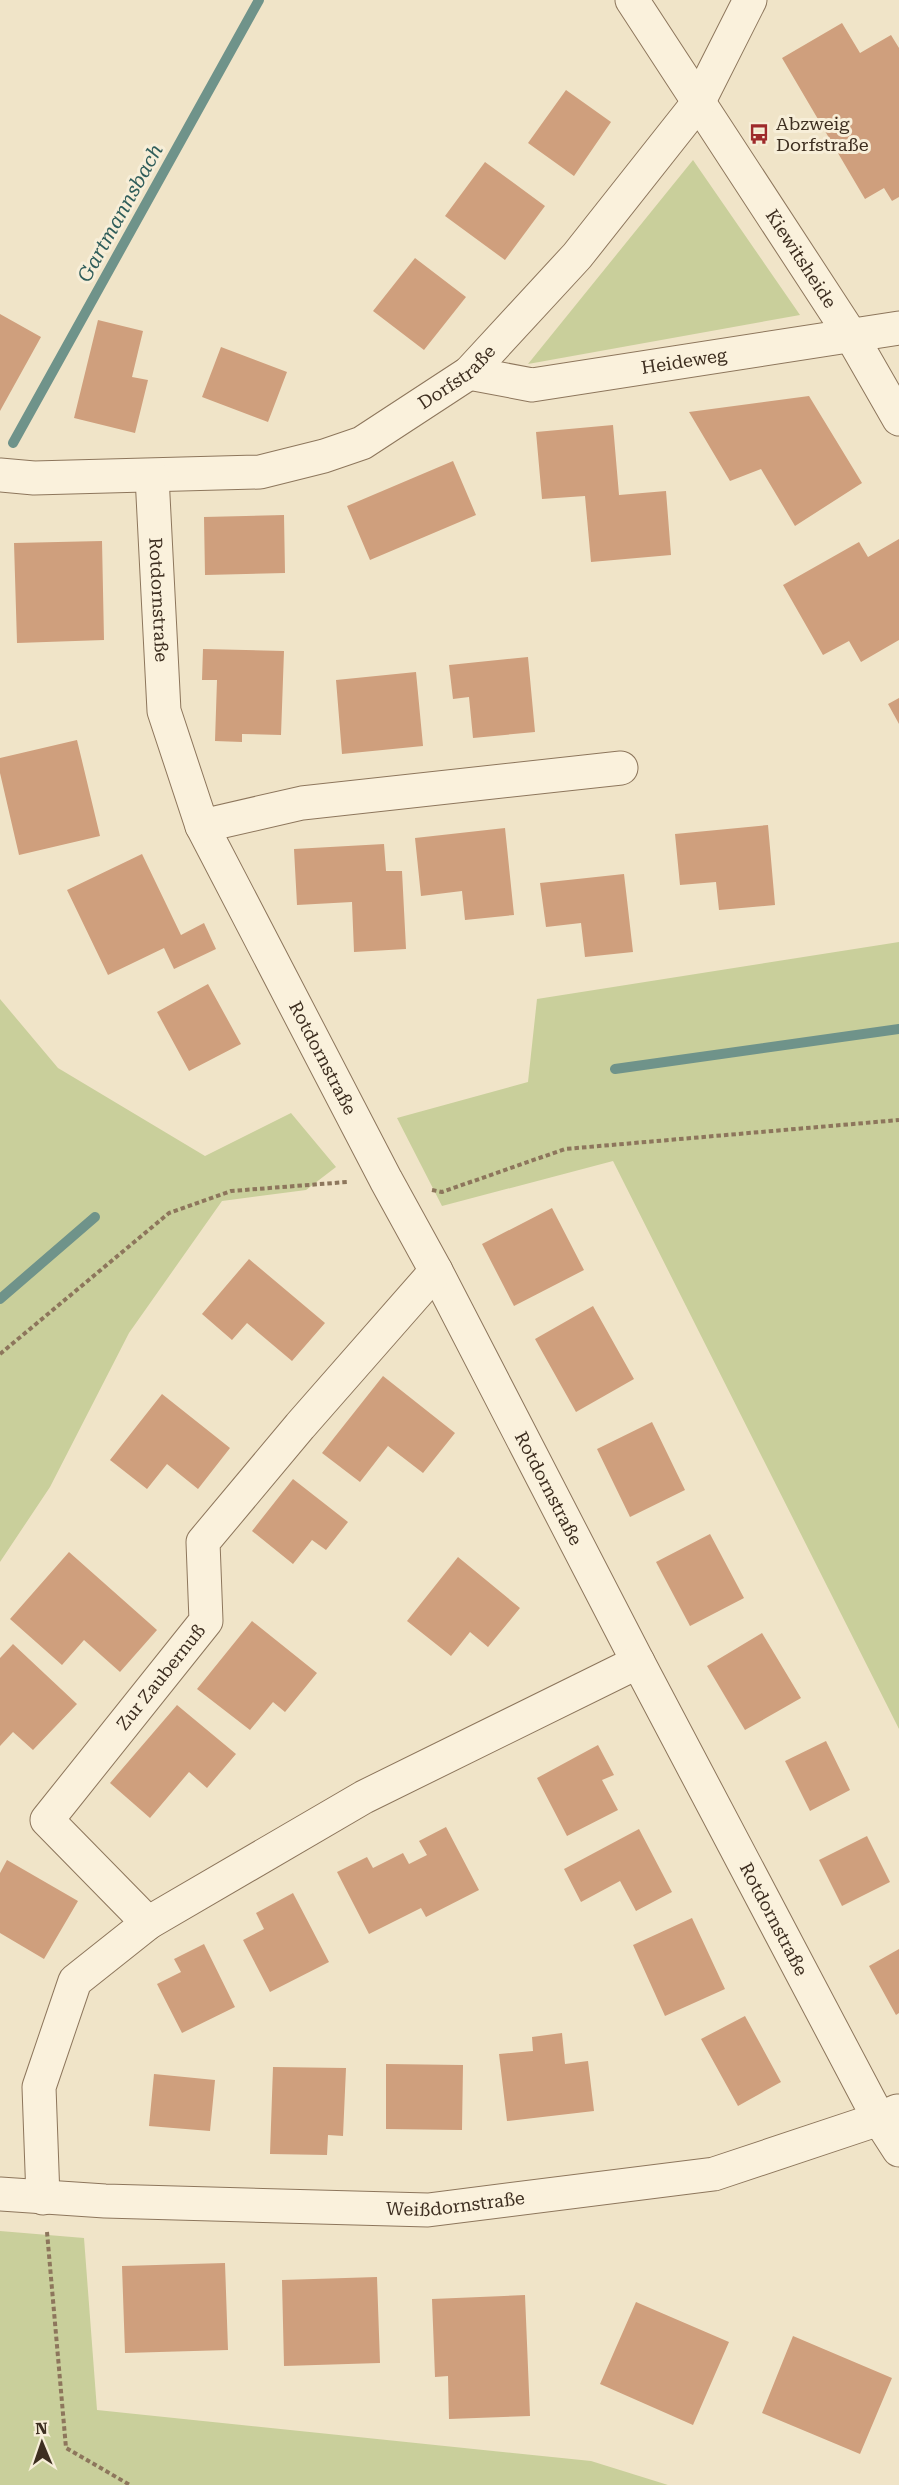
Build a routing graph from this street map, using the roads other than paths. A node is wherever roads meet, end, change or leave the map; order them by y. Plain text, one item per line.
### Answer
1 (632, 0) edge
2 (750, 0) edge
3 (698, 103) junction
4 (899, 328) edge
5 (852, 337) junction
6 (469, 373) junction
7 (899, 419) edge
8 (0, 475) edge
9 (152, 476) junction
10 (621, 768) dead end
11 (202, 826) junction
12 (436, 1271) junction
13 (638, 1662) junction
14 (148, 1923) junction
15 (889, 2114) edge
16 (899, 2150) edge
17 (0, 2194) edge
18 (44, 2198) junction

1 - 3 street, Kiewitsheide
2 - 3 street, Dorfstraße
3 - 5 street, Kiewitsheide
3 - 6 street, Dorfstraße
4 - 5 street, Heideweg
5 - 6 street, Heideweg
5 - 7 street, Kiewitsheide
6 - 9 street, Dorfstraße
8 - 9 street, Dorfstraße
9 - 11 street, Rotdornstraße
10 - 11 street
11 - 12 street, Rotdornstraße
12 - 13 street, Rotdornstraße
12 - 14 street, Zur Zaubernuß
13 - 14 street
13 - 15 street, Rotdornstraße
14 - 18 street
15 - 16 street, Rotdornstraße
15 - 18 street, Weißdornstraße
17 - 18 street, Weißdornstraße

